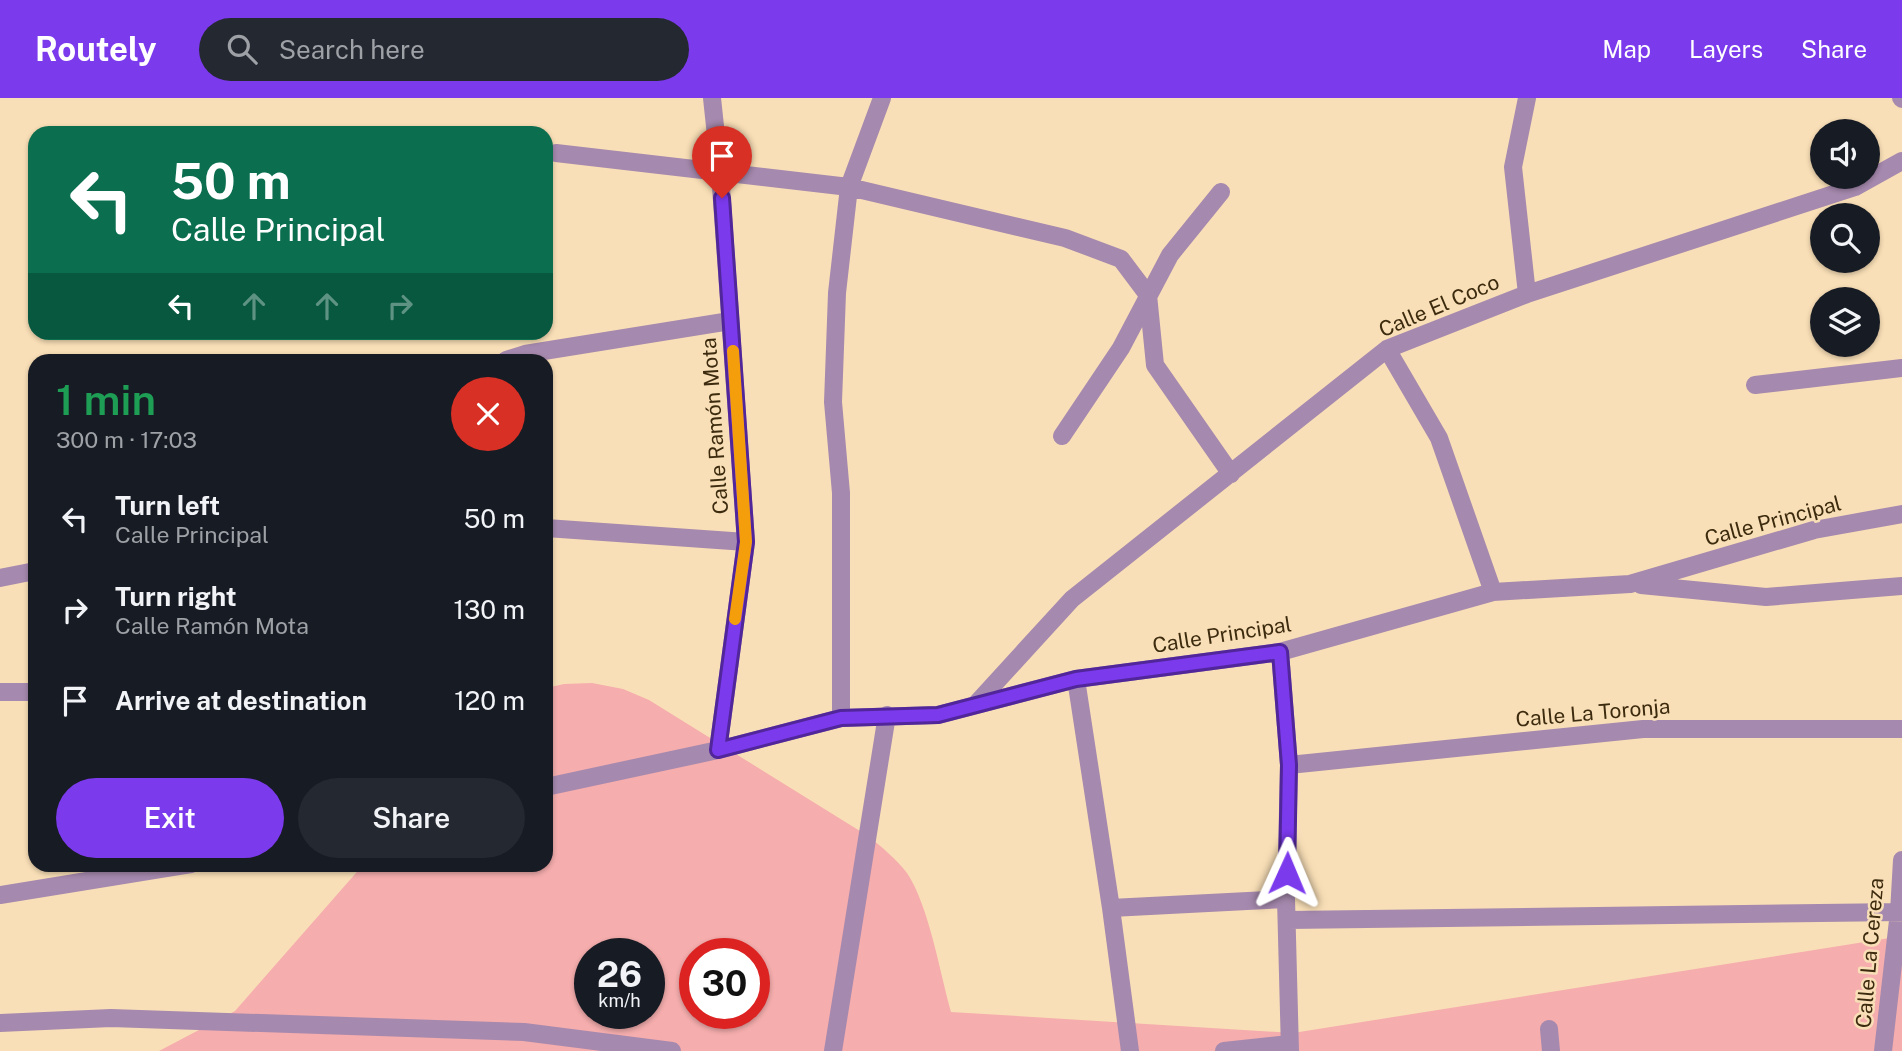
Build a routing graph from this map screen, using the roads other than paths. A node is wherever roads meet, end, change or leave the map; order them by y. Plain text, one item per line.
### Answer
1 (712, 98) edge
2 (882, 98) edge
3 (1527, 98) edge
4 (556, 153) dead end
5 (1902, 162) edge
6 (720, 173) junction
7 (849, 187) junction
8 (1220, 192) dead end
9 (1527, 294) junction
10 (1148, 295) junction
11 (730, 321) junction
12 (1387, 349) junction
13 (525, 354) edge
14 (1902, 368) edge
15 (1755, 385) dead end
16 (1062, 436) dead end
17 (1231, 474) junction
18 (1902, 514) edge
19 (553, 528) edge
20 (746, 542) junction
21 (28, 572) edge
22 (0, 578) edge
23 (1630, 584) junction
24 (1902, 586) edge
25 (1493, 592) junction
26 (1280, 652) junction
27 (1076, 679) junction
28 (0, 692) edge
29 (28, 692) edge
30 (975, 705) junction
31 (887, 715) junction
32 (841, 718) junction
33 (1902, 729) edge
34 (718, 750) junction
35 (1289, 765) junction
36 (553, 786) edge
37 (1902, 860) edge
38 (140, 872) edge
39 (0, 895) edge
40 (1286, 900) junction
41 (1111, 908) junction
42 (1901, 912) edge
43 (1288, 920) junction
44 (0, 1023) edge
45 (1549, 1029) dead end
46 (1290, 1048) edge
47 (672, 1051) edge
48 (833, 1051) edge
49 (1130, 1051) edge
50 (1224, 1051) edge
51 (1551, 1051) edge
52 (1884, 1051) edge

1 - 6 street, Calle Ramón Mota
2 - 7 street
3 - 9 street
4 - 6 street
5 - 9 street, Calle El Coco
6 - 7 street
6 - 11 street, Calle Ramón Mota
7 - 10 street
7 - 32 street
8 - 10 street
9 - 12 street, Calle El Coco
10 - 16 street
10 - 17 street
11 - 13 street
11 - 20 street, Calle Ramón Mota
12 - 17 street, Calle El Coco
12 - 25 street
14 - 15 street
17 - 30 street, Calle El Coco
18 - 23 street, Calle Principal
19 - 20 street
20 - 34 street, Calle Ramón Mota
21 - 22 street
23 - 24 street
23 - 25 street, Calle Principal
25 - 26 street, Calle Principal
26 - 27 street, Calle Principal
26 - 35 street
27 - 30 street, Calle Principal
27 - 41 street
28 - 29 street
30 - 31 street, Calle Principal
31 - 32 street, Calle Principal
31 - 48 street
32 - 34 street, Calle Principal
33 - 35 street, Calle La Toronja
34 - 36 street, Calle Principal
35 - 40 street
37 - 42 street, Calle La Cereza
38 - 39 street
40 - 41 street
40 - 43 street
41 - 49 street
42 - 43 street
42 - 52 street, Calle La Cereza
43 - 46 street
44 - 47 street
45 - 51 street
46 - 50 street

